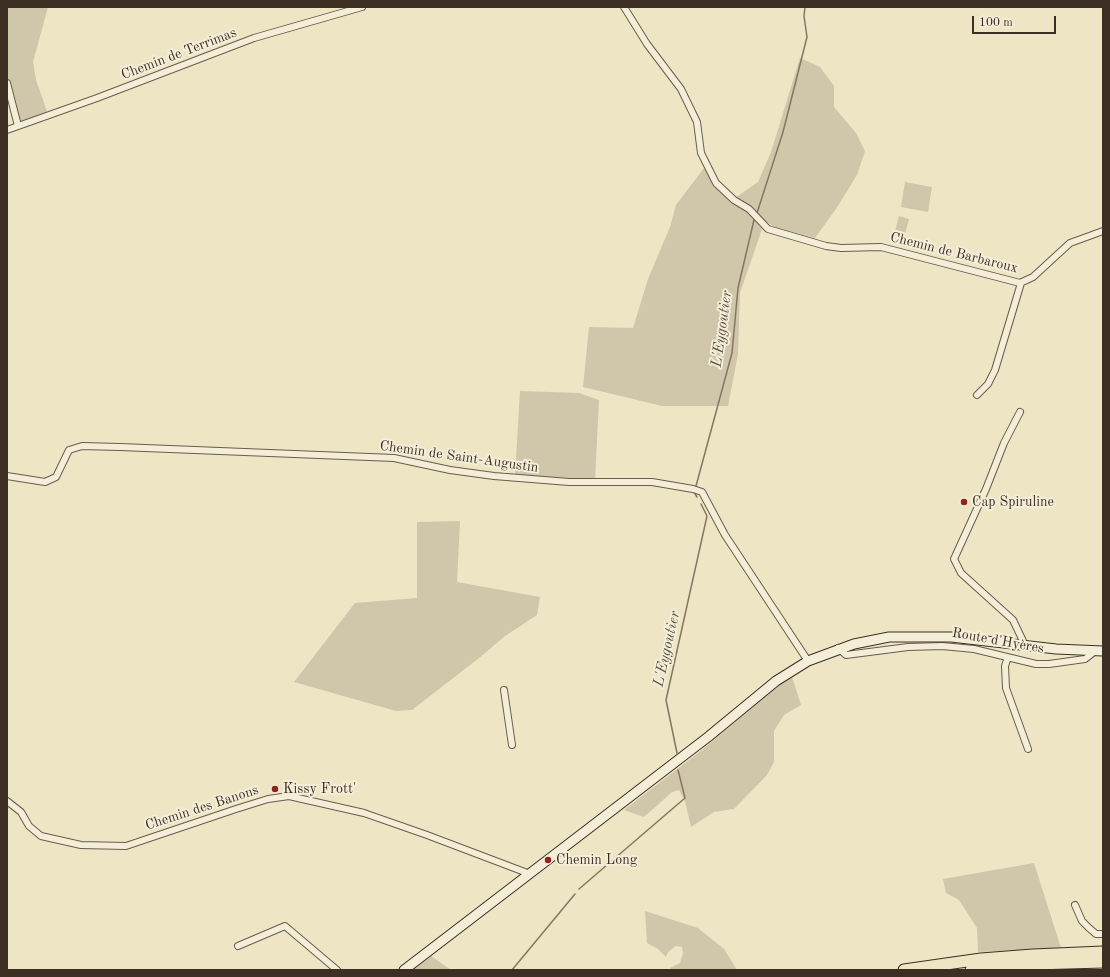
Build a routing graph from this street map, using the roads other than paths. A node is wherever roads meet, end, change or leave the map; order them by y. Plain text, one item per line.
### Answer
1 (362, 7) edge
2 (624, 7) edge
3 (7, 83) edge
4 (18, 126) junction
5 (7, 130) edge
6 (1103, 231) edge
7 (1021, 283) junction
8 (977, 395) dead end
9 (1020, 412) dead end
10 (7, 476) edge
11 (1023, 645) junction
12 (838, 648) junction
13 (1098, 652) edge
14 (1008, 657) junction
15 (808, 661) junction
16 (504, 690) dead end
17 (512, 745) dead end
18 (1028, 748) dead end
19 (7, 801) edge
20 (530, 874) junction
21 (1075, 906) dead end
22 (1103, 934) edge
23 (238, 946) dead end
24 (1103, 952) edge
25 (1103, 962) edge
26 (337, 970) edge
27 (404, 970) edge
28 (904, 970) edge
29 (971, 970) edge

1 - 4 street, Chemin de Terrimas
2 - 7 street, Chemin de Barbaroux
3 - 4 street
4 - 5 street, Chemin de Terrimas
6 - 7 street, Chemin de Barbaroux
7 - 8 street
9 - 11 street
10 - 15 street, Chemin de Saint-Augustin
11 - 12 main road, Route d'Hyères
11 - 13 main road, Route d'Hyères
12 - 14 street, Route d'Hyères
12 - 15 main road
13 - 14 street, Route d'Hyères
14 - 18 street
15 - 20 main road
16 - 17 street
19 - 20 street, Chemin des Banons
20 - 27 main road
21 - 22 street
23 - 26 street
24 - 28 highway
25 - 29 highway

